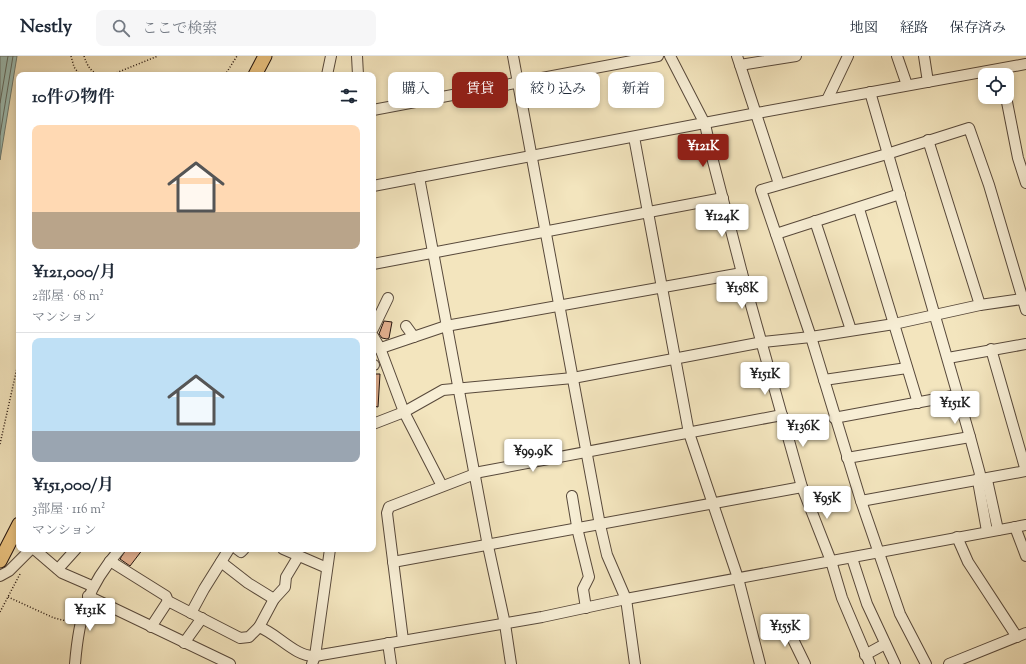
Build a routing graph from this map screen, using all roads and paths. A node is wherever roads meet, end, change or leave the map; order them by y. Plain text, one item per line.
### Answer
1 (71, 56) edge
2 (84, 56) edge
3 (158, 56) edge
4 (237, 56) edge
5 (265, 56) edge
6 (331, 56) edge
7 (358, 56) edge
8 (513, 56) edge
9 (658, 56) edge
10 (670, 56) edge
11 (796, 56) edge
12 (848, 56) edge
13 (897, 56) edge
14 (924, 56) edge
15 (739, 61) edge
16 (1026, 64) edge
17 (1014, 68) edge
18 (78, 72) edge
19 (92, 72) edge
20 (118, 72) edge
21 (226, 72) edge
22 (257, 72) edge
23 (328, 72) edge
24 (358, 72) edge
25 (516, 72) edge
26 (572, 72) edge
27 (978, 75) edge
28 (516, 82) edge
29 (928, 82) junction
30 (907, 85) junction
31 (870, 92) junction
32 (827, 100) junction
33 (1008, 104) edge
34 (523, 108) edge
35 (376, 109) edge
36 (757, 113) junction
37 (705, 124) junction
38 (634, 137) junction
39 (928, 140) junction
40 (888, 154) junction
41 (532, 156) junction
42 (1022, 158) edge
43 (419, 177) junction
44 (1026, 183) edge
45 (779, 184) junction
46 (376, 185) edge
47 (900, 194) junction
48 (724, 198) junction
49 (859, 209) junction
50 (648, 211) junction
51 (815, 221) junction
52 (546, 232) junction
53 (776, 234) junction
54 (434, 253) junction
55 (376, 263) edge
56 (742, 273) junction
57 (660, 286) junction
58 (388, 298) dead end
59 (1022, 298) junction
60 (980, 305) junction
61 (559, 306) junction
62 (1026, 310) edge
63 (935, 315) junction
64 (376, 323) edge
65 (894, 324) junction
66 (406, 326) dead end
67 (446, 326) junction
68 (851, 330) junction
69 (414, 337) junction
70 (812, 337) junction
71 (763, 342) junction
72 (1026, 344) edge
73 (376, 348) edge
74 (991, 349) junction
75 (675, 358) junction
76 (948, 358) junction
77 (907, 368) junction
78 (16, 372) edge
79 (574, 378) junction
80 (824, 380) junction
81 (458, 389) junction
82 (958, 395) junction
83 (918, 403) junction
84 (404, 412) junction
85 (782, 414) junction
86 (834, 418) junction
87 (376, 423) edge
88 (688, 433) junction
89 (970, 437) junction
90 (0, 444) edge
91 (587, 452) junction
92 (847, 458) junction
93 (1026, 471) edge
94 (474, 474) junction
95 (982, 480) junction
96 (442, 486) junction
97 (802, 487) junction
98 (572, 496) dead end
99 (860, 501) junction
100 (714, 504) junction
101 (600, 525) junction
102 (1026, 525) edge
103 (1015, 527) junction
104 (578, 529) junction
105 (16, 530) edge
106 (998, 530) junction
107 (987, 532) junction
108 (957, 537) junction
109 (488, 546) junction
110 (28, 552) edge
111 (38, 552) edge
112 (73, 552) edge
113 (118, 552) edge
114 (227, 552) edge
115 (289, 552) edge
116 (330, 552) edge
117 (879, 552) junction
118 (1026, 556) edge
119 (298, 557) junction
120 (852, 558) junction
121 (0, 561) edge
122 (110, 561) junction
123 (831, 561) junction
124 (221, 562) junction
125 (393, 562) junction
126 (327, 568) junction
127 (58, 569) junction
128 (22, 570) dead end
129 (0, 576) edge
130 (738, 578) junction
131 (92, 586) junction
132 (88, 596) junction
133 (8, 597) junction
134 (274, 599) junction
135 (626, 599) junction
136 (168, 601) junction
137 (586, 608) junction
138 (0, 612) edge
139 (191, 613) junction
140 (202, 618) junction
141 (785, 623) dead end
142 (505, 624) junction
143 (80, 625) junction
144 (151, 627) junction
145 (259, 627) junction
146 (1021, 635) edge
147 (403, 640) junction
148 (388, 643) junction
149 (184, 644) junction
150 (885, 644) junction
151 (865, 654) junction
152 (313, 660) edge
153 (75, 664) edge
154 (230, 664) edge
155 (391, 664) edge
156 (511, 664) edge
157 (635, 664) edge
158 (760, 664) edge
159 (805, 664) edge
160 (870, 664) edge
161 (895, 664) edge
162 (926, 664) edge
163 (949, 664) edge

1 - 18 path
2 - 19 path
3 - 20 path
4 - 21 path
5 - 22 main road
6 - 23 street
7 - 24 street
8 - 25 street
9 - 26 street
10 - 37 street
11 - 15 street
12 - 32 street
13 - 30 street
14 - 29 street
15 - 36 street
16 - 17 street
27 - 29 street
28 - 35 street
29 - 30 street
30 - 31 street
31 - 32 street
31 - 40 street
32 - 36 street
33 - 42 street
34 - 41 street
36 - 37 street
36 - 45 street
37 - 38 street
37 - 48 street
38 - 41 street
38 - 50 street
39 - 40 street
39 - 59 street
39 - 60 street
40 - 45 street
40 - 47 street
41 - 43 street
41 - 52 street
42 - 44 street
43 - 46 street
43 - 54 street
45 - 53 street
47 - 49 street
47 - 63 street
48 - 50 street
48 - 56 street
49 - 51 street
49 - 65 street
50 - 52 street
50 - 57 street
51 - 53 street
51 - 68 street
52 - 54 street
52 - 61 street
53 - 70 street
54 - 55 street
54 - 67 street
56 - 57 street
56 - 71 street
57 - 61 street
57 - 75 street
58 - 64 street
59 - 60 street
59 - 62 street
60 - 63 street
61 - 67 street
61 - 79 street
63 - 65 street
63 - 76 street
65 - 68 street
65 - 77 street
66 - 69 street
67 - 69 street
67 - 81 street
68 - 70 street
69 - 73 street
70 - 71 street
70 - 80 street
71 - 75 street
71 - 85 street
72 - 74 street
73 - 84 street
74 - 76 street
74 - 93 street
75 - 79 street
75 - 88 street
76 - 82 street
77 - 80 street
77 - 83 street
78 - 90 path
79 - 81 street
79 - 91 street
80 - 86 street
81 - 84 street
81 - 94 street
82 - 83 street
82 - 89 street
83 - 86 street
84 - 87 street
84 - 96 street
85 - 88 street
85 - 97 street
86 - 92 street
88 - 91 street
88 - 100 street
89 - 92 street
89 - 95 street
91 - 94 street
91 - 101 street
92 - 99 street
93 - 95 street
94 - 96 street
94 - 109 street
95 - 99 street
95 - 106 street
95 - 107 street
96 - 125 street
97 - 100 street
97 - 123 street
98 - 104 street
99 - 117 street
100 - 101 street
100 - 130 street
101 - 104 street
101 - 135 street
102 - 103 street
103 - 106 street
103 - 118 street
104 - 109 street
104 - 137 street
105 - 121 main road
106 - 107 street
107 - 108 street
108 - 117 street
108 - 146 street
109 - 125 street
109 - 142 street
110 - 129 street
111 - 127 street
112 - 127 street
113 - 122 street
114 - 124 street
115 - 119 street
116 - 126 street
117 - 120 street
117 - 162 street
119 - 126 street
119 - 134 street
120 - 123 street
120 - 150 street
122 - 131 street
122 - 136 street
123 - 130 street
123 - 151 street
124 - 134 street
124 - 139 street
125 - 147 street
126 - 152 street
127 - 131 street
128 - 133 path
130 - 135 street
130 - 158 street
131 - 132 street
132 - 143 street
132 - 144 street
133 - 138 path
133 - 143 path
134 - 145 street
135 - 137 street
135 - 157 street
136 - 139 street
136 - 144 street
137 - 142 street
139 - 140 street
140 - 145 street
140 - 149 street
141 - 159 street
142 - 147 street
142 - 156 street
143 - 153 street
144 - 149 street
145 - 152 street
146 - 163 street
147 - 148 street
148 - 152 street
148 - 155 street
149 - 154 street
150 - 151 street
150 - 161 street
151 - 160 street

